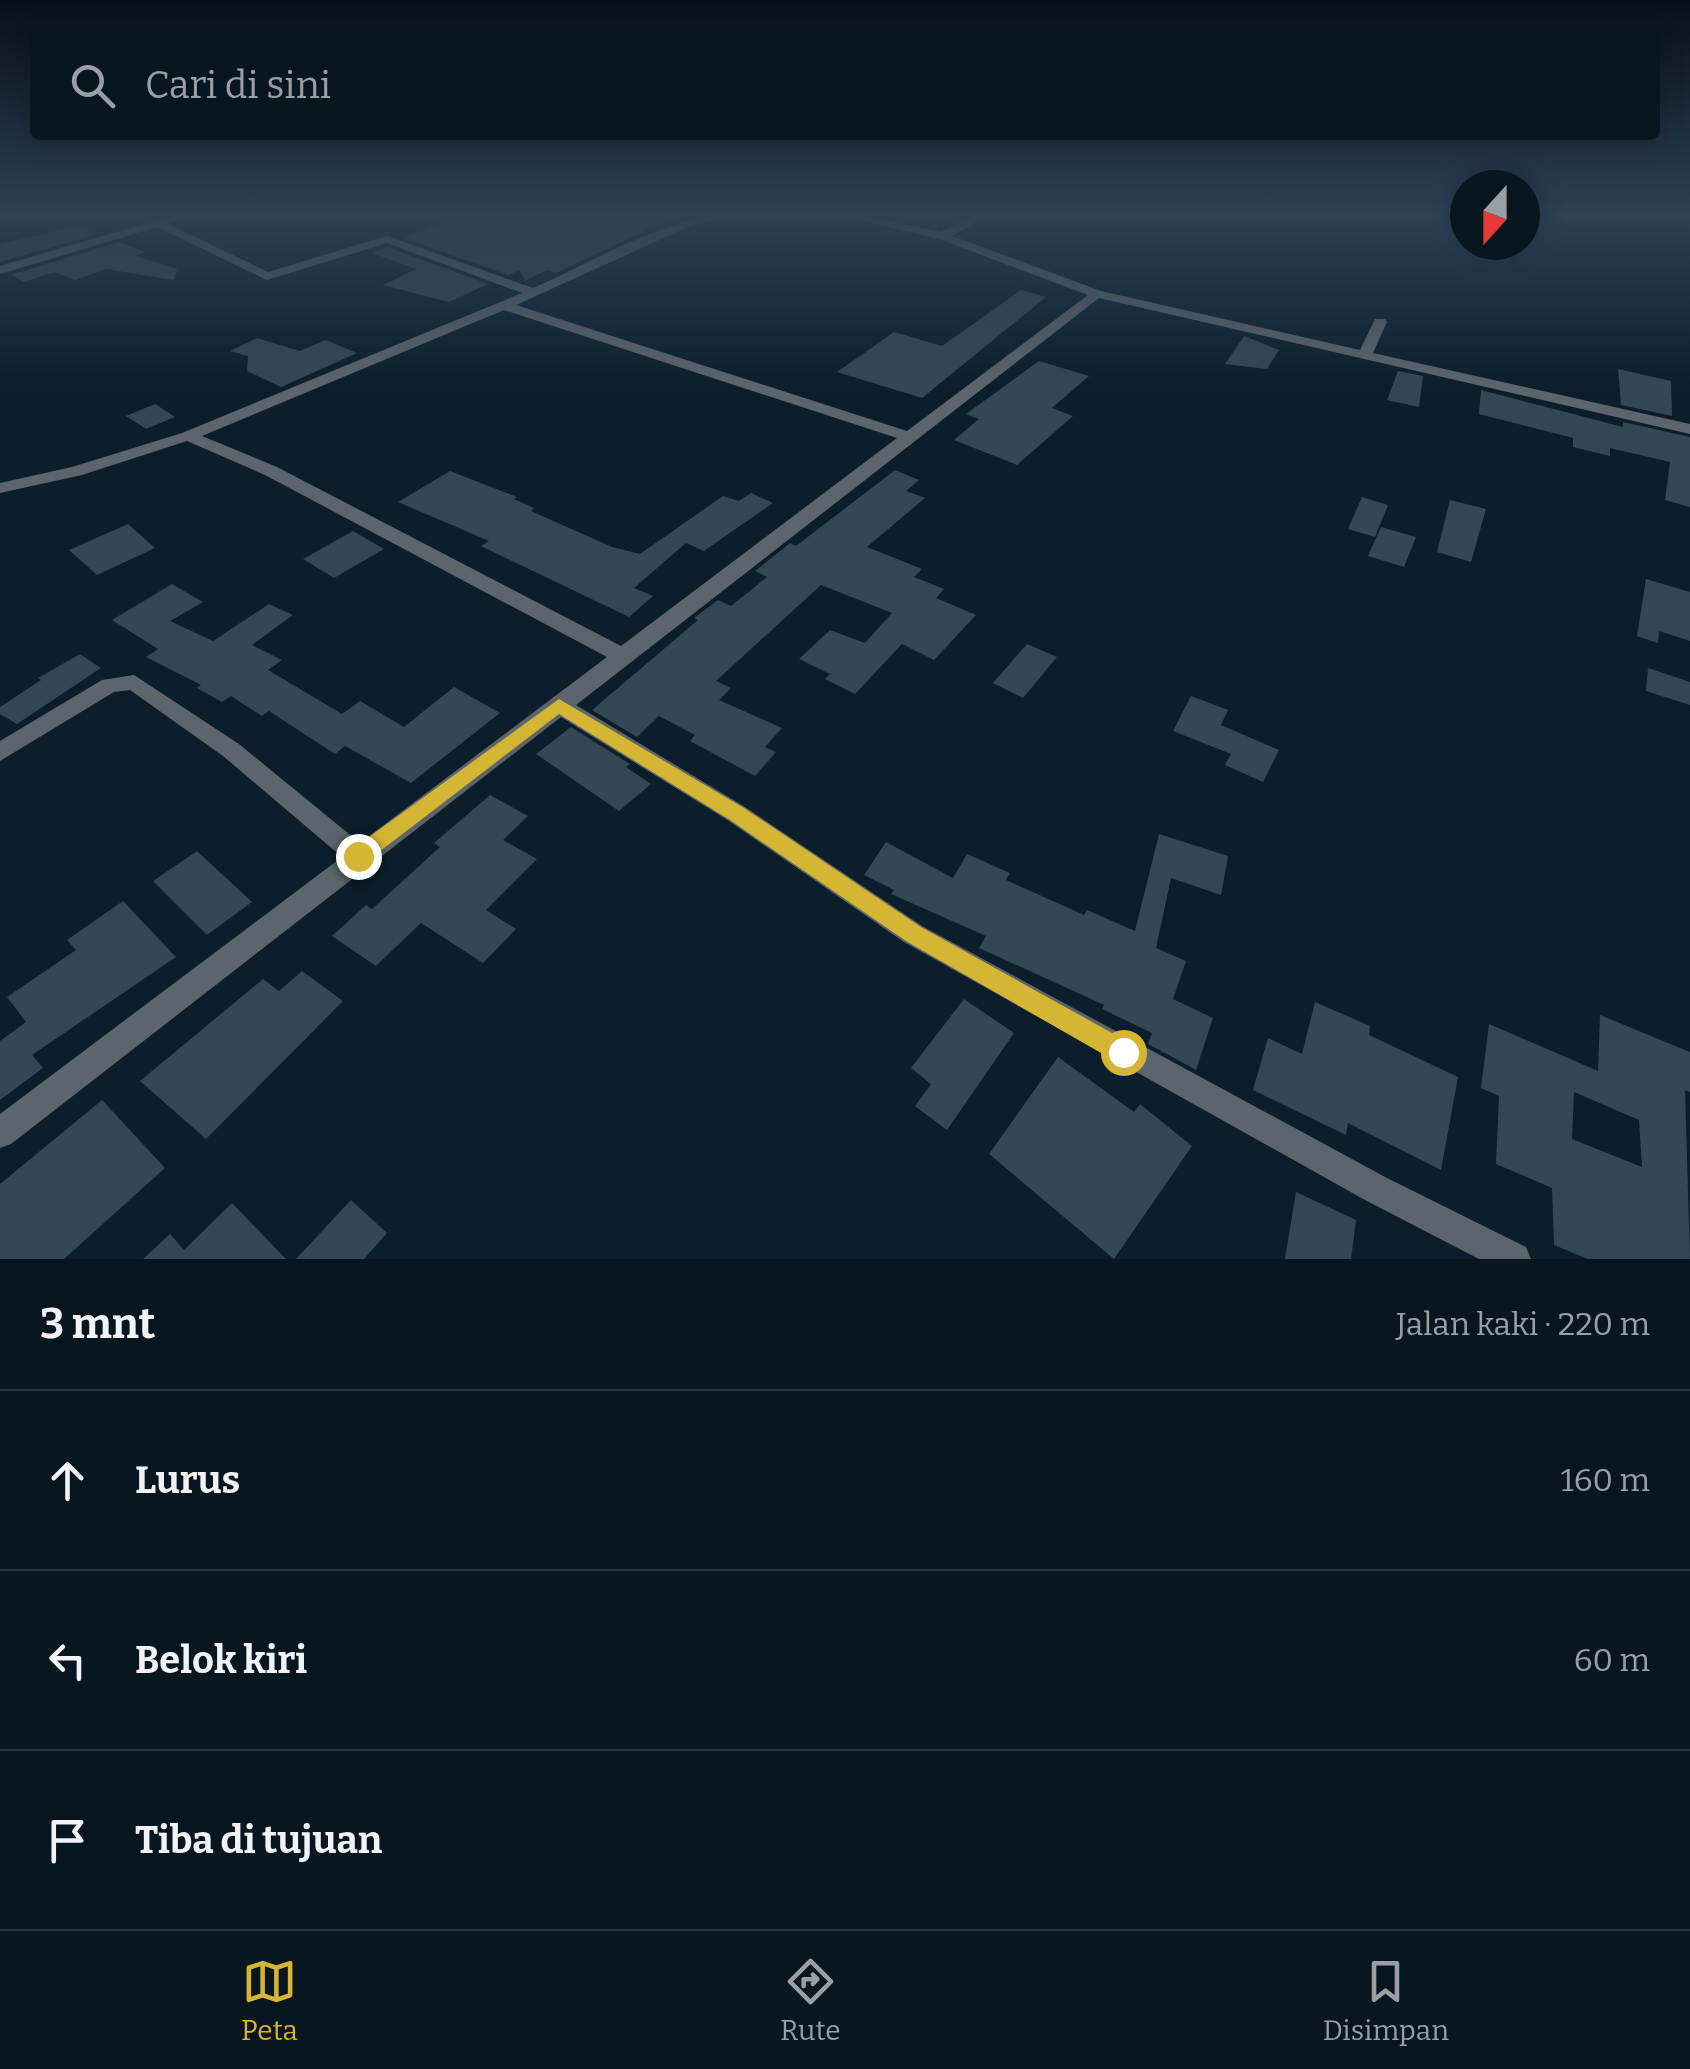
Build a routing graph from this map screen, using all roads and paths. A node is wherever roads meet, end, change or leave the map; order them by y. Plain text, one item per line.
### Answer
1 (477, 272) edge
2 (580, 272) edge
3 (1038, 272) edge
4 (534, 293) junction
5 (1097, 294) junction
6 (502, 306) junction
7 (1380, 322) dead end
8 (1366, 352) junction
9 (1690, 429) edge
10 (188, 436) junction
11 (910, 437) junction
12 (0, 488) edge
13 (623, 656) junction
14 (559, 705) junction
15 (0, 752) edge
16 (358, 856) junction
17 (0, 1133) edge
18 (1514, 1259) edge

1 - 4 street
2 - 4 street
3 - 5 street
4 - 6 street
5 - 8 street
5 - 11 street
6 - 10 street
6 - 11 street
7 - 8 street
8 - 9 street
10 - 12 street
10 - 13 street
11 - 13 street
13 - 14 street
14 - 16 street
14 - 18 street
15 - 16 street
16 - 17 street

